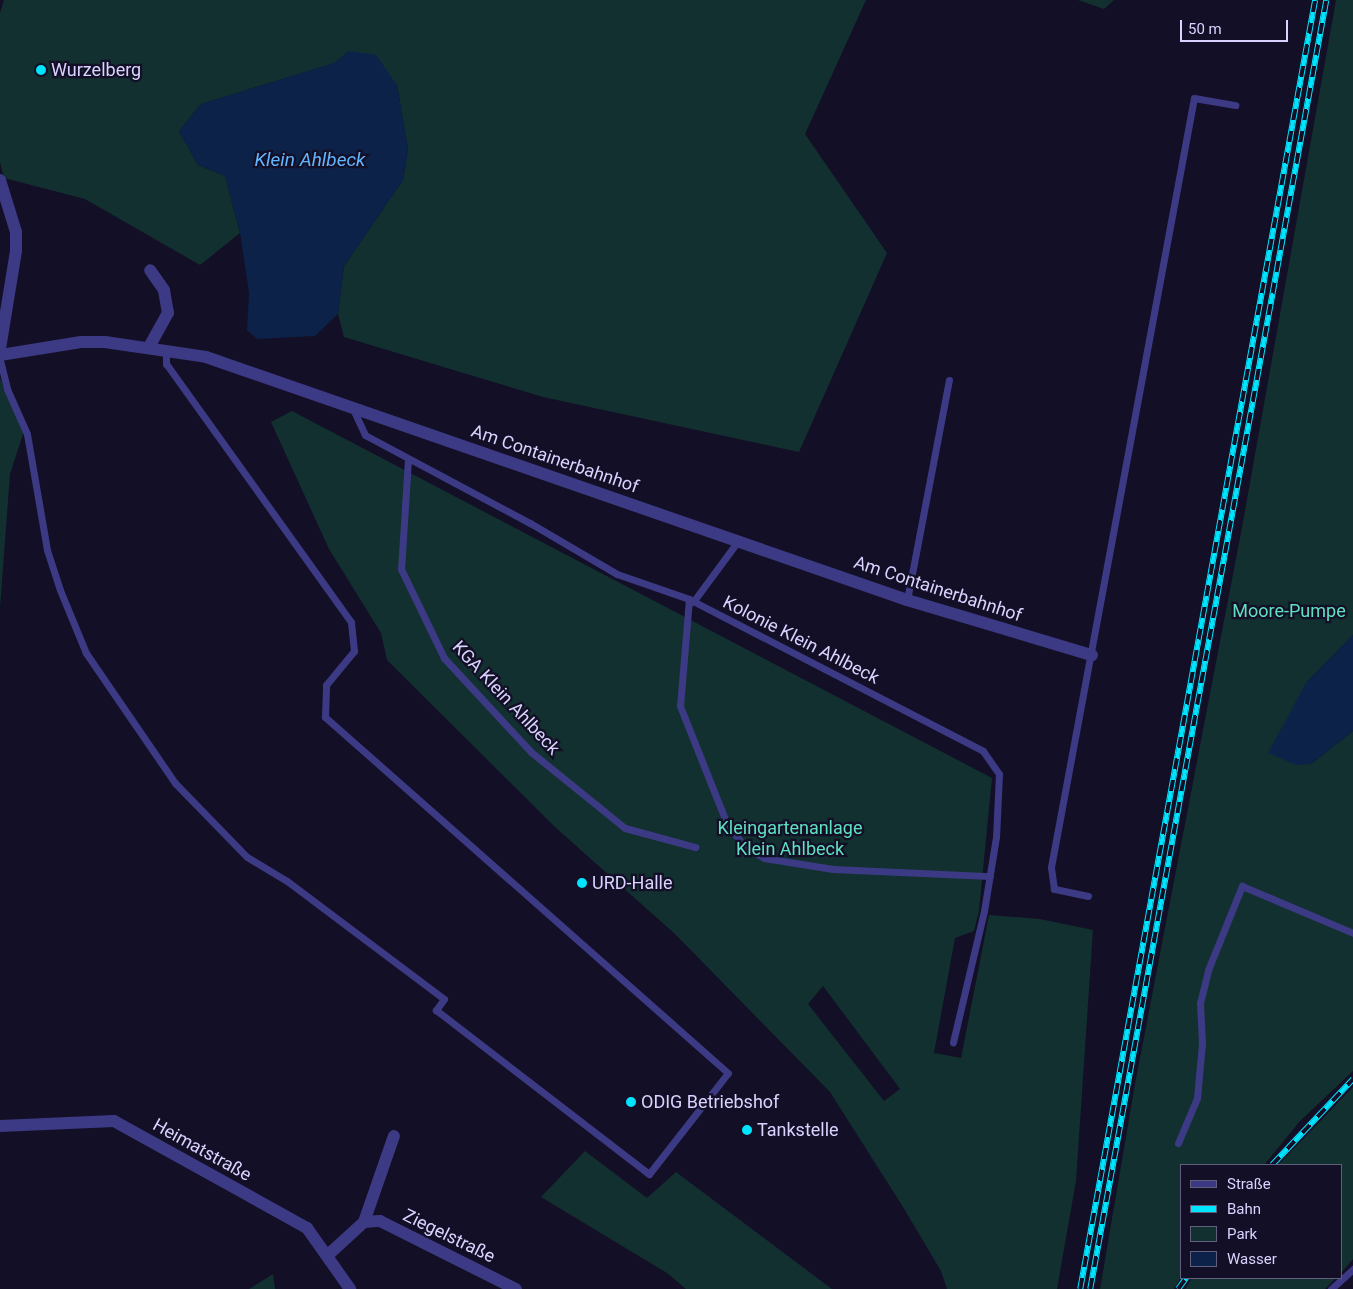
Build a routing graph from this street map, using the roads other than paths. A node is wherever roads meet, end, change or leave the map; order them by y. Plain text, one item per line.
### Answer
1 (1235, 105) dead end
2 (0, 180) edge
3 (150, 270) dead end
4 (149, 347) junction
5 (166, 349) junction
6 (0, 350) edge
7 (0, 355) edge
8 (0, 360) edge
9 (949, 380) dead end
10 (352, 407) junction
11 (408, 459) junction
12 (739, 540) junction
13 (691, 600) junction
14 (907, 600) junction
15 (1092, 655) junction
16 (695, 847) dead end
17 (990, 876) junction
18 (1088, 896) dead end
19 (1353, 933) edge
20 (953, 1042) dead end
21 (0, 1126) edge
22 (394, 1136) dead end
23 (1178, 1143) dead end
24 (364, 1222) junction
25 (328, 1256) junction
26 (1353, 1269) edge
27 (1343, 1278) edge
28 (1342, 1279) edge
29 (350, 1289) edge
30 (516, 1289) edge
31 (1331, 1289) edge

1 - 15 lane
2 - 6 street
3 - 4 street
4 - 5 street, Am Containerbahnhof
4 - 7 street, Am Containerbahnhof
5 - 8 lane
5 - 10 street, Am Containerbahnhof
9 - 14 lane
10 - 11 lane, Kolonie Klein Ahlbeck
10 - 12 street, Am Containerbahnhof
11 - 13 lane, Kolonie Klein Ahlbeck
11 - 16 lane, KGA Klein Ahlbeck
12 - 13 lane
12 - 14 street, Am Containerbahnhof
13 - 17 lane, Kolonie Klein Ahlbeck
13 - 17 lane
14 - 15 street, Am Containerbahnhof
15 - 18 lane
17 - 20 lane, Kolonie Klein Ahlbeck
19 - 23 lane
21 - 25 street, Heimatstraße
22 - 24 street
24 - 25 street
24 - 30 street, Ziegelstraße
25 - 29 street, Heimatstraße
26 - 27 lane
28 - 31 lane

